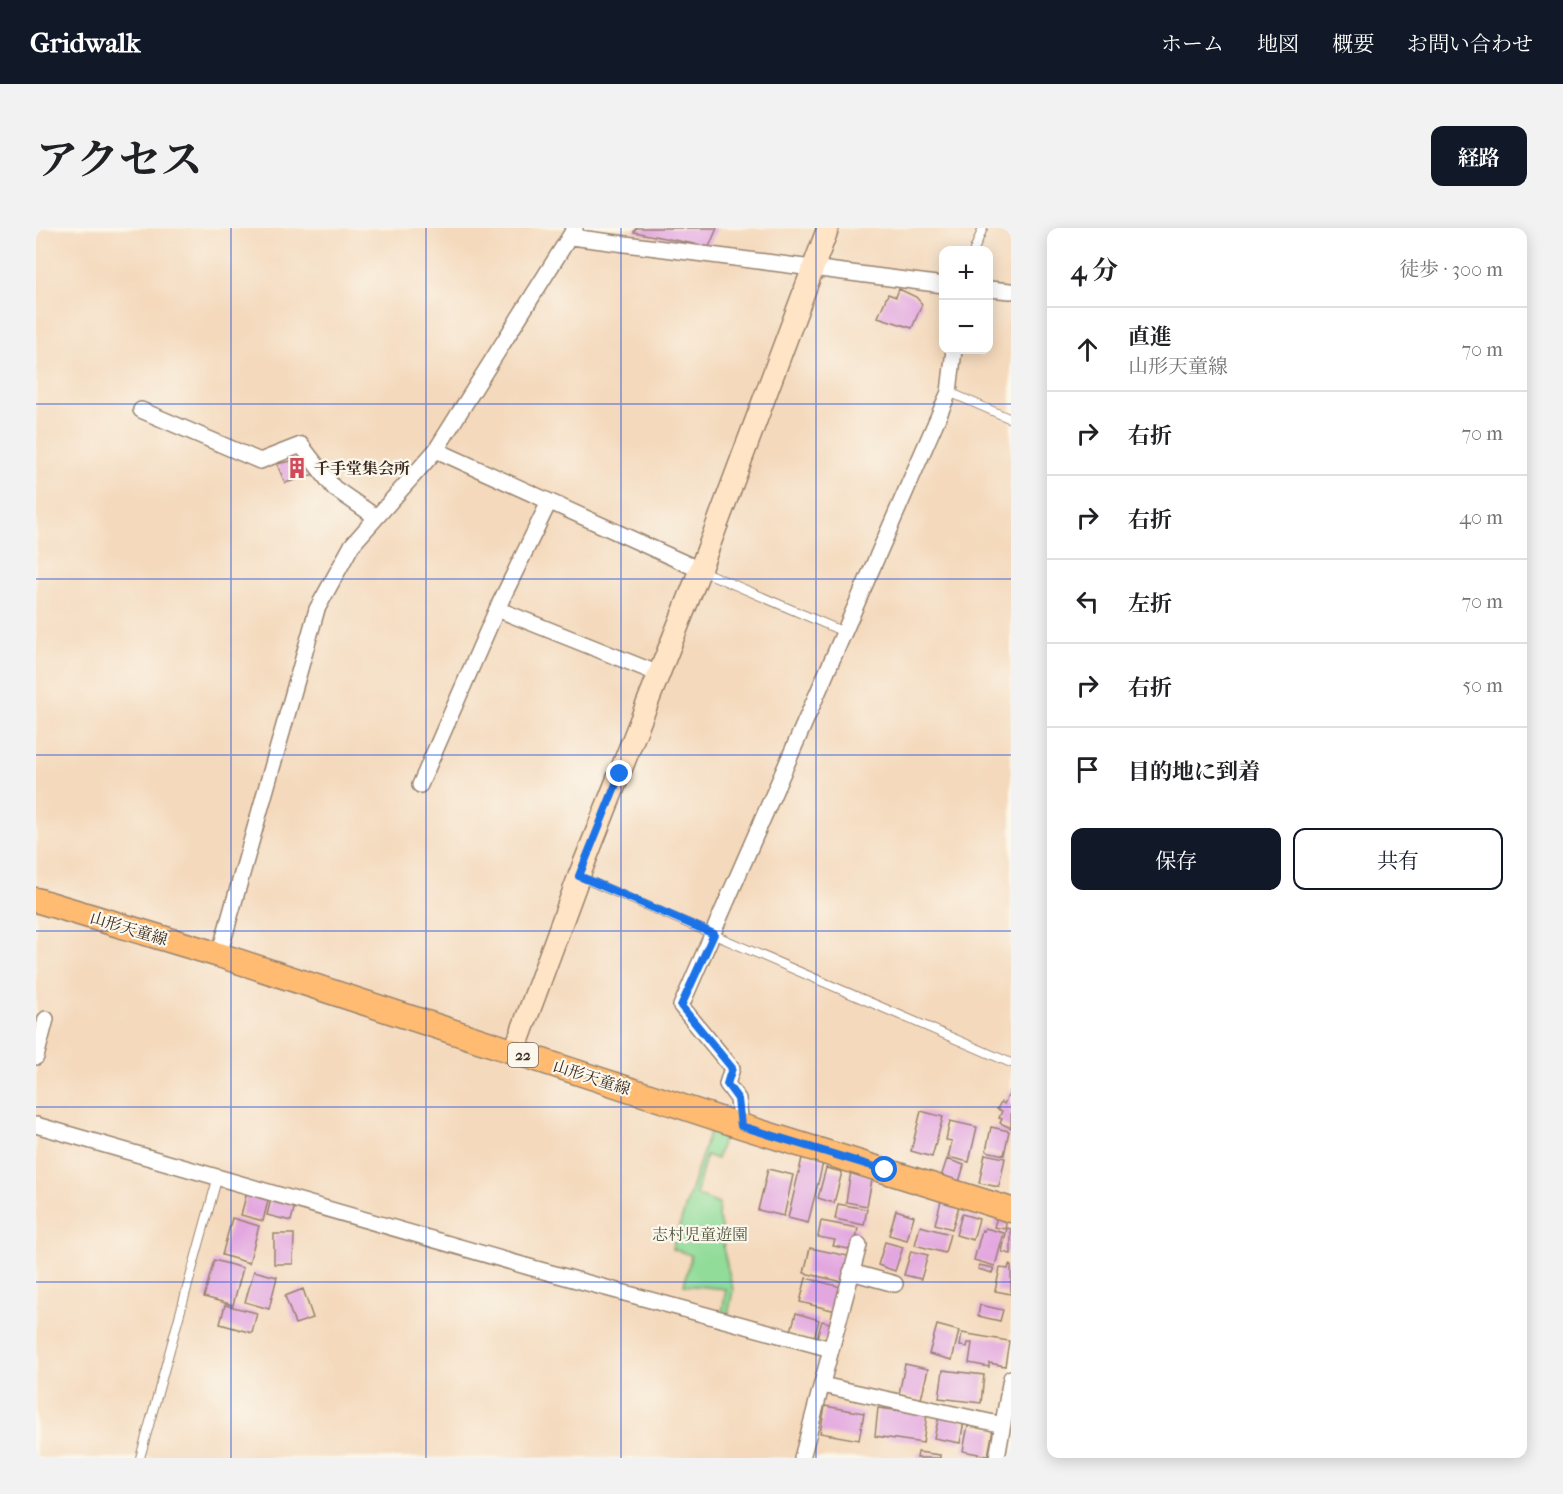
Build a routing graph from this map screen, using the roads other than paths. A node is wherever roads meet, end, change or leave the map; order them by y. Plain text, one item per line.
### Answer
1 (828, 228) edge
2 (983, 228) edge
3 (573, 233) edge
4 (976, 246) edge
5 (812, 268) junction
6 (939, 284) edge
7 (993, 289) edge
8 (1011, 291) edge
9 (954, 354) edge
10 (949, 392) junction
11 (141, 410) dead end
12 (1011, 419) edge
13 (436, 450) junction
14 (549, 502) junction
15 (376, 517) junction
16 (700, 570) junction
17 (497, 609) junction
18 (844, 632) junction
19 (659, 674) junction
20 (420, 785) dead end
21 (579, 876) junction
22 (36, 900) edge
23 (714, 934) junction
24 (219, 955) junction
25 (46, 1019) dead end
26 (514, 1052) junction
27 (36, 1057) edge
28 (1010, 1059) edge
29 (36, 1125) edge
30 (741, 1126) junction
31 (218, 1176) junction
32 (1011, 1210) edge
33 (859, 1245) dead end
34 (851, 1272) junction
35 (895, 1284) dead end
36 (831, 1349) junction
37 (1011, 1378) edge
38 (822, 1386) junction
39 (1003, 1425) junction
40 (1002, 1454) edge
41 (140, 1458) edge
42 (802, 1458) edge

1 - 5 street
2 - 4 lane
3 - 5 street
3 - 13 street
5 - 6 street
5 - 16 street
7 - 8 street
9 - 10 street
10 - 12 lane
10 - 18 street
11 - 15 street
13 - 14 street
13 - 15 street
14 - 16 street
14 - 17 street
15 - 24 street
16 - 18 lane
16 - 19 street
17 - 19 street
17 - 20 street
18 - 23 street
19 - 21 street
21 - 23 lane
21 - 26 street
22 - 24 main road, 山形天童線 / 22
23 - 28 lane
23 - 30 street
24 - 26 main road, 山形天童線 / 22
25 - 27 street
26 - 30 main road, 山形天童線 / 22
29 - 31 street
30 - 32 main road, 山形天童線 / 22
31 - 36 street
31 - 41 lane
33 - 34 street
34 - 35 street
34 - 36 street
36 - 38 street
37 - 39 street
38 - 39 street
38 - 42 street
39 - 40 street

